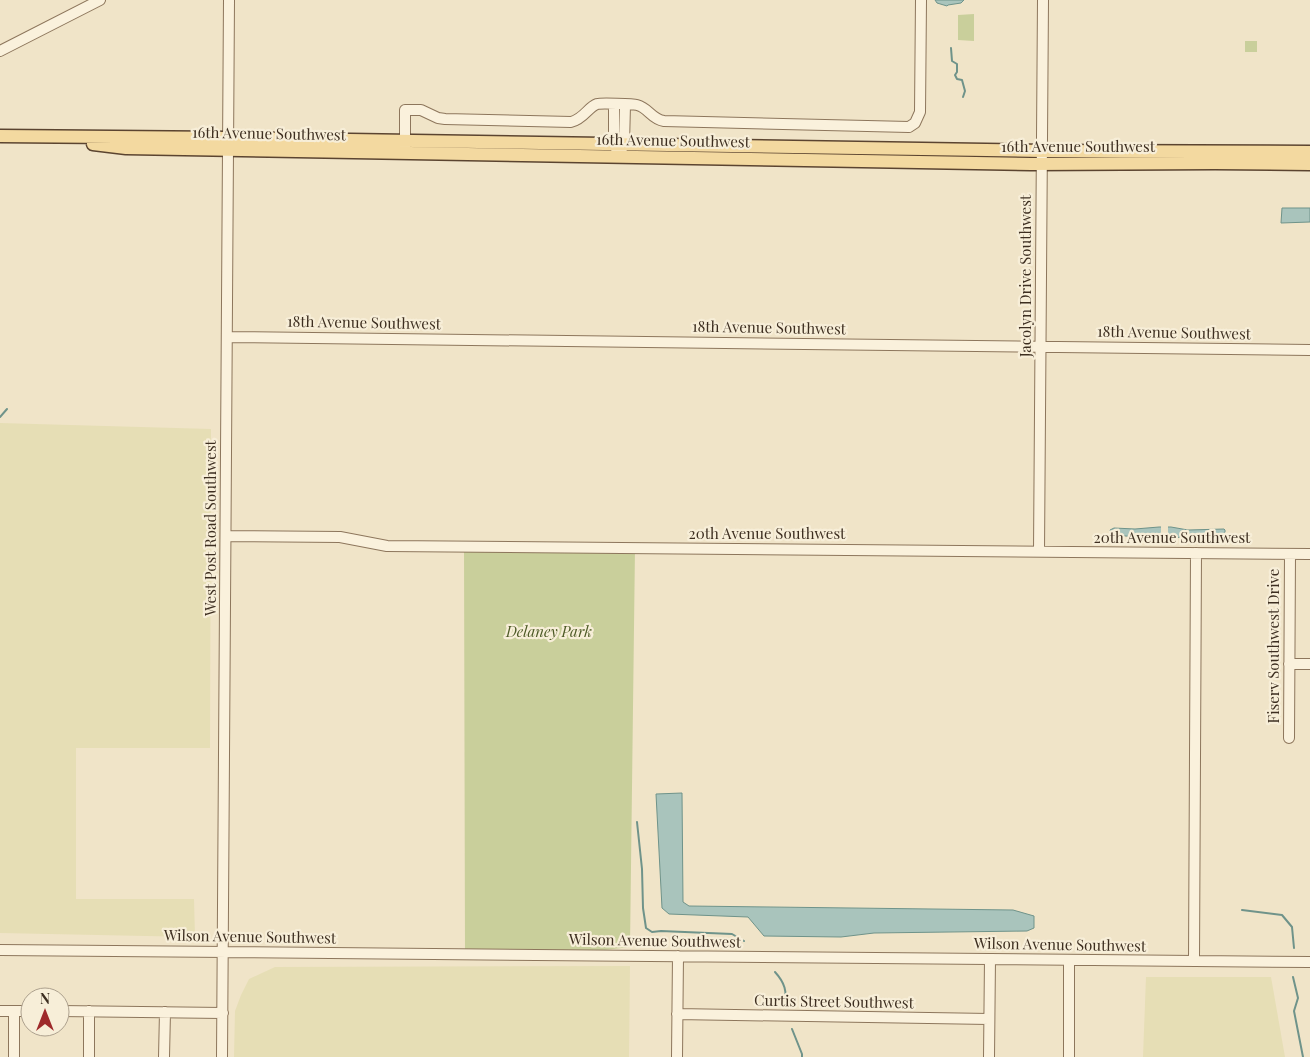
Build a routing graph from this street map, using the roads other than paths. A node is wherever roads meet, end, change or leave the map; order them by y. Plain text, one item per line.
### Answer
1 (100, 0) edge
2 (229, 0) edge
3 (922, 0) edge
4 (1043, 0) edge
5 (78, 5) edge
6 (0, 52) edge
7 (620, 105) junction
8 (0, 136) edge
9 (228, 144) junction
10 (619, 144) junction
11 (405, 147) junction
12 (1222, 152) junction
13 (1310, 152) edge
14 (619, 157) junction
15 (1042, 157) junction
16 (1168, 163) junction
17 (1310, 164) edge
18 (227, 337) junction
19 (1041, 346) junction
20 (1310, 350) edge
21 (226, 536) junction
22 (1040, 552) junction
23 (1196, 553) junction
24 (1290, 554) junction
25 (1310, 554) edge
26 (1289, 664) junction
27 (1310, 664) edge
28 (1289, 738) dead end
29 (0, 950) edge
30 (223, 952) junction
31 (678, 956) junction
32 (990, 959) junction
33 (1070, 960) junction
34 (1194, 961) junction
35 (1310, 962) edge
36 (0, 1011) edge
37 (14, 1011) junction
38 (20, 1011) edge
39 (70, 1011) edge
40 (89, 1012) junction
41 (165, 1012) junction
42 (223, 1013) junction
43 (678, 1014) junction
44 (989, 1019) junction
45 (14, 1057) edge
46 (89, 1057) edge
47 (164, 1057) edge
48 (222, 1057) edge
49 (677, 1057) edge
50 (989, 1057) edge
51 (1069, 1057) edge

1 - 5 street
2 - 9 street, West Post Road Southwest
3 - 7 street
4 - 15 street, Jacolyn Drive Southwest
5 - 6 street
7 - 10 street
7 - 11 street
8 - 9 main road, 16th Avenue Southwest
9 - 11 main road, 16th Avenue Southwest
9 - 18 street, West Post Road Southwest
10 - 11 main road, 16th Avenue Southwest
10 - 14 street
10 - 15 main road, 16th Avenue Southwest
11 - 14 main road, 16th Avenue Southwest
12 - 13 main road, 16th Avenue Southwest
12 - 15 main road, 16th Avenue Southwest
12 - 16 main road
14 - 15 main road, 16th Avenue Southwest
15 - 16 main road, 16th Avenue Southwest
15 - 19 street, Jacolyn Drive Southwest
16 - 17 main road, 16th Avenue Southwest
18 - 19 street, 18th Avenue Southwest
18 - 21 street, West Post Road Southwest
19 - 20 street, 18th Avenue Southwest
19 - 22 street, Jacolyn Drive Southwest
21 - 22 street, 20th Avenue Southwest
21 - 30 street, West Post Road Southwest
22 - 23 street, 20th Avenue Southwest
23 - 24 street, 20th Avenue Southwest
23 - 34 street
24 - 25 street, 20th Avenue Southwest
24 - 26 street, Fiserv Southwest Drive
26 - 27 street
26 - 28 street, Fiserv Southwest Drive
29 - 30 street, Wilson Avenue Southwest
30 - 31 street, Wilson Avenue Southwest
30 - 42 street, West Post Road Southwest
31 - 32 street, Wilson Avenue Southwest
31 - 43 street
32 - 33 street, Wilson Avenue Southwest
32 - 44 street
33 - 34 street, Wilson Avenue Southwest
33 - 51 street
34 - 35 street, Wilson Avenue Southwest
36 - 37 street
37 - 38 street
37 - 45 street
39 - 40 street
40 - 41 street
40 - 46 street
41 - 42 street
41 - 47 street
42 - 48 street, West Post Road Southwest
43 - 44 street, Curtis Street Southwest
43 - 49 street
44 - 50 street

